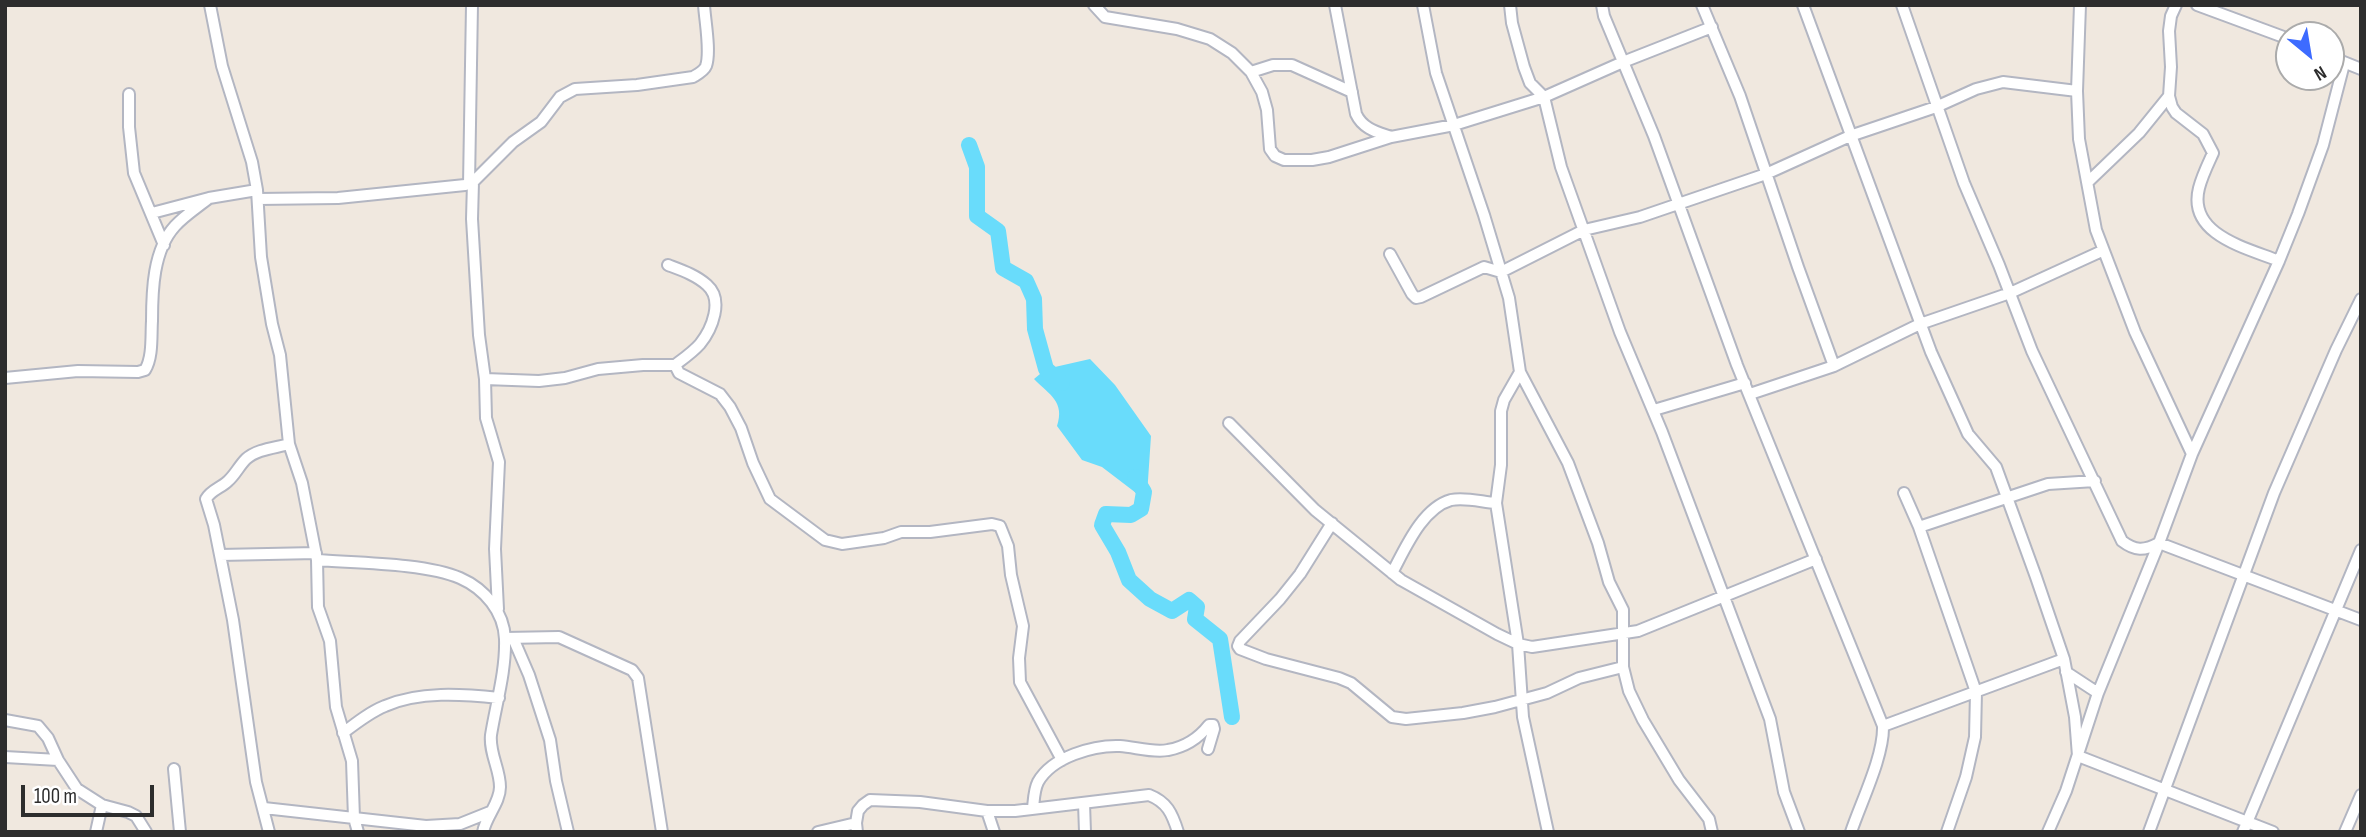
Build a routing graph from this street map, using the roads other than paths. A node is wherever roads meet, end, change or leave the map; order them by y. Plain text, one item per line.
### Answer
1 (210, 5) edge
2 (472, 5) edge
3 (704, 5) edge
4 (1094, 5) edge
5 (1335, 5) edge
6 (1423, 5) edge
7 (1510, 5) edge
8 (1602, 5) edge
9 (1702, 5) edge
10 (1803, 5) edge
11 (1902, 5) edge
12 (2080, 5) edge
13 (2176, 5) edge
14 (2197, 5) edge
15 (1712, 27) junction
16 (2275, 34) edge
17 (1623, 62) junction
18 (1251, 72) junction
19 (2077, 91) junction
20 (2337, 91) edge
21 (1352, 92) junction
22 (129, 93) dead end
23 (2169, 96) junction
24 (1544, 97) junction
25 (1936, 107) junction
26 (1454, 125) junction
27 (1850, 136) junction
28 (1391, 137) junction
29 (1766, 174) junction
30 (2089, 181) junction
31 (471, 183) junction
32 (258, 194) junction
33 (209, 198) junction
34 (1679, 205) junction
35 (152, 213) junction
36 (1584, 230) junction
37 (164, 245) junction
38 (2102, 251) junction
39 (1391, 254) dead end
40 (2279, 261) junction
41 (668, 265) dead end
42 (1501, 272) junction
43 (2010, 293) junction
44 (2361, 299) edge
45 (1920, 324) junction
46 (675, 365) junction
47 (1834, 366) junction
48 (1520, 372) junction
49 (5, 378) edge
50 (485, 379) junction
51 (1748, 388) junction
52 (1654, 410) junction
53 (1229, 423) dead end
54 (289, 444) junction
55 (2192, 454) junction
56 (2095, 481) junction
57 (1904, 493) dead end
58 (2006, 498) junction
59 (1496, 503) junction
60 (1332, 523) junction
61 (1919, 527) junction
62 (2159, 543) junction
63 (2361, 550) edge
64 (220, 555) junction
65 (316, 556) junction
66 (1816, 559) junction
67 (1392, 573) junction
68 (2244, 575) junction
69 (1724, 597) junction
70 (498, 609) junction
71 (2337, 610) junction
72 (2361, 620) edge
73 (1624, 635) junction
74 (509, 638) junction
75 (1518, 645) junction
76 (2064, 659) junction
77 (1623, 667) junction
78 (2066, 671) junction
79 (1976, 692) junction
80 (2098, 693) junction
81 (499, 698) junction
82 (1522, 699) junction
83 (5, 720) edge
84 (1883, 726) junction
85 (344, 733) junction
86 (1208, 749) dead end
87 (2078, 756) junction
88 (5, 757) edge
89 (58, 760) junction
90 (1062, 760) junction
91 (174, 769) dead end
92 (2164, 788) junction
93 (2361, 794) edge
94 (1084, 803) junction
95 (102, 805) junction
96 (264, 808) junction
97 (1033, 808) junction
98 (987, 811) junction
99 (490, 812) junction
100 (354, 818) junction
101 (2245, 826) edge
102 (856, 827) edge
103 (96, 832) edge
104 (146, 832) edge
105 (180, 832) edge
106 (269, 832) edge
107 (358, 832) edge
108 (483, 832) edge
109 (568, 832) edge
110 (662, 832) edge
111 (818, 832) edge
112 (993, 832) edge
113 (1084, 832) edge
114 (1178, 832) edge
115 (1548, 832) edge
116 (1712, 832) edge
117 (1799, 832) edge
118 (1851, 832) edge
119 (1947, 832) edge
120 (2048, 832) edge
121 (2149, 832) edge
122 (2273, 832) edge
123 (2345, 832) edge

1 - 32 street
2 - 31 street
3 - 31 street
4 - 18 street
5 - 21 street
6 - 26 street
7 - 24 street
8 - 17 street
9 - 15 street
10 - 27 street
11 - 25 street
12 - 19 street
13 - 23 street
14 - 16 street
15 - 17 street
15 - 29 street
17 - 24 street
17 - 34 street
18 - 21 street
18 - 28 street
19 - 25 street
19 - 30 street
20 - 40 street
21 - 28 street
22 - 35 street
23 - 30 street
23 - 40 street
24 - 26 street
24 - 36 street
25 - 27 street
25 - 43 street
26 - 28 street
26 - 42 street
27 - 29 street
27 - 45 street
29 - 34 street
29 - 47 street
30 - 38 street
31 - 32 street
31 - 50 street
32 - 33 street
32 - 54 street
33 - 35 street
33 - 37 street
34 - 36 street
34 - 51 street
35 - 37 street
36 - 42 street
36 - 52 street
37 - 49 street
38 - 43 street
38 - 55 street
39 - 42 street
40 - 55 street
41 - 46 street
42 - 48 street
43 - 45 street
43 - 56 street
44 - 68 street
45 - 47 street
45 - 58 street
46 - 50 street
46 - 90 street
47 - 51 street
48 - 59 street
48 - 73 street
50 - 70 street
51 - 52 street
51 - 66 street
52 - 69 street
53 - 60 street
54 - 64 street
54 - 65 street
55 - 62 street
56 - 58 street
56 - 62 street
57 - 61 street
58 - 61 street
58 - 76 street
59 - 67 street
59 - 75 street
60 - 67 street
60 - 82 street
61 - 79 street
62 - 68 street
62 - 80 street
63 - 71 street
64 - 65 street
64 - 96 street
65 - 70 street
65 - 85 street
66 - 69 street
66 - 84 street
67 - 75 street
68 - 71 street
68 - 92 street
69 - 73 street
69 - 117 street
70 - 74 street
71 - 72 street
71 - 101 street
73 - 75 street
73 - 77 street
74 - 81 street
74 - 109 street
74 - 110 street
75 - 82 street
76 - 78 street
76 - 79 street
77 - 82 street
77 - 116 street
78 - 80 street
78 - 87 street
79 - 84 street
79 - 119 street
80 - 87 street
81 - 85 street
81 - 99 street
82 - 115 street
83 - 89 street
84 - 118 street
85 - 100 street
86 - 90 street
87 - 92 street
87 - 120 street
88 - 89 street
89 - 95 street
90 - 97 street
91 - 105 street
92 - 101 street
92 - 121 street
93 - 123 street
94 - 97 street
94 - 113 street
94 - 114 street
95 - 103 street
95 - 104 street
96 - 100 street
96 - 106 street
97 - 98 street
98 - 102 street
98 - 112 street
99 - 100 street
99 - 108 street
100 - 107 street
101 - 122 street
102 - 111 street

